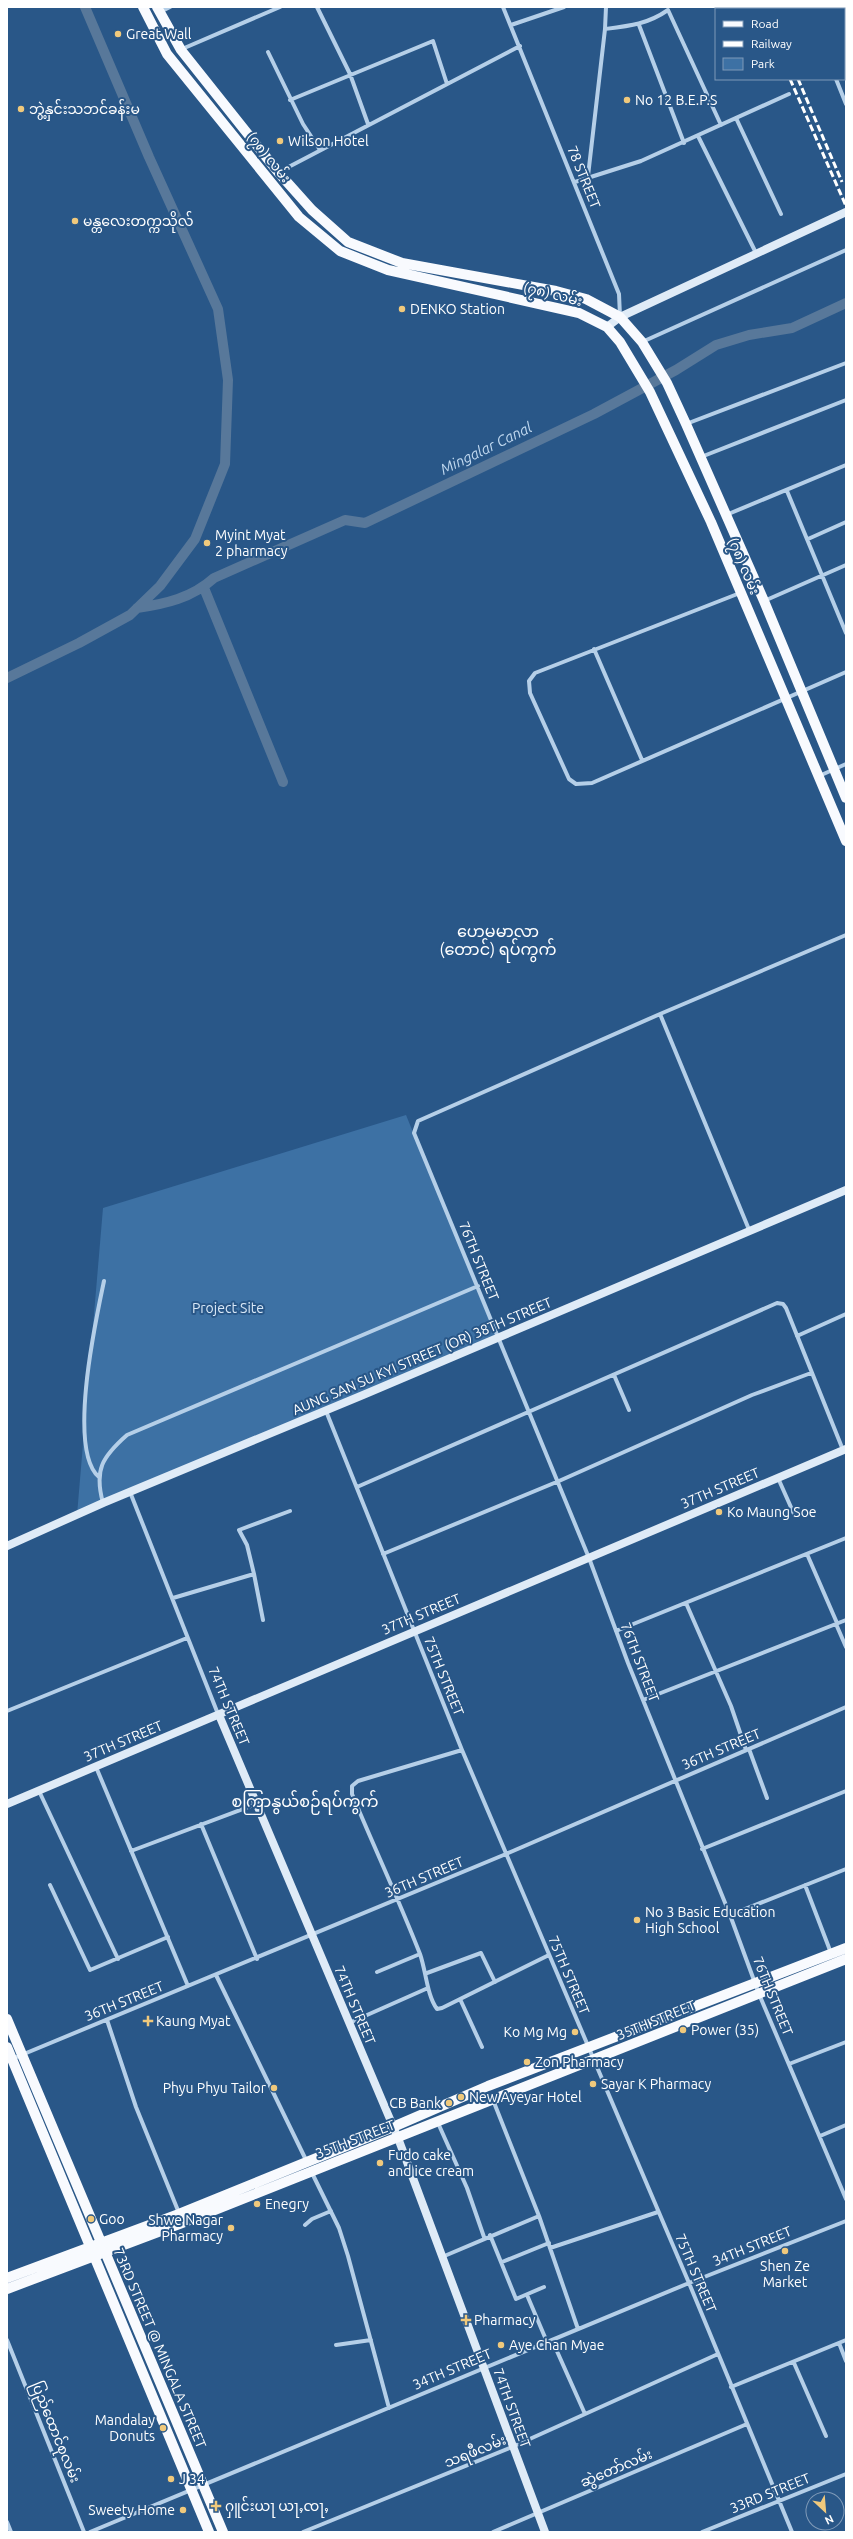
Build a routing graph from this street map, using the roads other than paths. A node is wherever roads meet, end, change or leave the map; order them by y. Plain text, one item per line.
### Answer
1 (143, 7) edge
2 (170, 7) edge
3 (280, 7) edge
4 (317, 7) edge
5 (503, 7) edge
6 (564, 7) edge
7 (606, 7) edge
8 (670, 8) edge
9 (158, 9) edge
10 (511, 25) junction
11 (640, 25) junction
12 (605, 29) junction
13 (520, 46) junction
14 (181, 50) junction
15 (268, 52) dead end
16 (350, 74) junction
17 (836, 80) edge
18 (447, 84) junction
19 (789, 94) dead end
20 (290, 100) junction
21 (846, 104) edge
22 (736, 118) junction
23 (368, 124) junction
24 (721, 125) junction
25 (698, 136) junction
26 (684, 143) junction
27 (320, 150) junction
28 (278, 172) junction
29 (588, 176) junction
30 (574, 182) junction
31 (846, 212) edge
32 (781, 214) dead end
33 (846, 250) edge
34 (756, 253) junction
35 (620, 317) junction
36 (607, 327) junction
37 (642, 342) junction
38 (846, 363) edge
39 (846, 400) edge
40 (686, 424) junction
41 (701, 457) junction
42 (846, 465) edge
43 (787, 490) junction
44 (725, 515) junction
45 (846, 522) edge
46 (808, 539) junction
47 (846, 565) edge
48 (821, 576) junction
49 (740, 593) junction
50 (764, 601) junction
51 (846, 633) edge
52 (594, 649) junction
53 (846, 672) edge
54 (803, 691) junction
55 (784, 699) junction
56 (642, 760) junction
57 (846, 764) edge
58 (835, 769) junction
59 (818, 776) junction
60 (846, 798) edge
61 (846, 841) edge
62 (846, 934) edge
63 (660, 1014) junction
64 (846, 1190) edge
65 (750, 1232) junction
66 (104, 1281) dead end
67 (478, 1286) junction
68 (846, 1314) edge
69 (797, 1336) junction
70 (497, 1339) junction
71 (811, 1373) junction
72 (614, 1375) junction
73 (629, 1410) dead end
74 (326, 1411) junction
75 (528, 1412) junction
76 (845, 1451) edge
77 (99, 1477) junction
78 (778, 1478) junction
79 (559, 1481) junction
80 (357, 1487) junction
81 (130, 1492) junction
82 (103, 1503) junction
83 (290, 1511) dead end
84 (794, 1514) dead end
85 (846, 1538) edge
86 (7, 1546) edge
87 (383, 1554) junction
88 (807, 1554) junction
89 (590, 1558) junction
90 (254, 1574) junction
91 (173, 1598) junction
92 (686, 1603) junction
93 (262, 1620) dead end
94 (846, 1620) edge
95 (837, 1623) junction
96 (616, 1631) junction
97 (414, 1632) junction
98 (187, 1638) junction
99 (846, 1647) edge
100 (714, 1672) junction
101 (643, 1700) junction
102 (846, 1707) edge
103 (7, 1711) edge
104 (218, 1714) junction
105 (747, 1749) junction
106 (462, 1750) junction
107 (96, 1767) junction
108 (674, 1781) junction
109 (39, 1791) junction
110 (846, 1791) edge
111 (767, 1798) dead end
112 (7, 1804) edge
113 (256, 1804) junction
114 (200, 1824) junction
115 (702, 1849) junction
116 (131, 1851) junction
117 (506, 1854) junction
118 (846, 1868) edge
119 (50, 1885) dead end
120 (805, 1885) junction
121 (399, 1900) junction
122 (730, 1915) junction
123 (312, 1936) junction
124 (168, 1937) junction
125 (846, 1948) edge
126 (831, 1953) junction
127 (420, 1954) junction
128 (549, 1955) junction
129 (118, 1959) junction
130 (257, 1959) junction
131 (846, 1959) edge
132 (377, 1972) dead end
133 (427, 1973) junction
134 (216, 1975) junction
135 (495, 1982) junction
136 (754, 1982) junction
137 (188, 1986) junction
138 (428, 1988) junction
139 (759, 1994) junction
140 (460, 1999) junction
141 (7, 2019) edge
142 (107, 2020) junction
143 (349, 2023) junction
144 (846, 2042) edge
145 (7, 2047) edge
146 (482, 2047) dead end
147 (588, 2048) junction
148 (22, 2055) junction
149 (9, 2060) edge
150 (593, 2060) junction
151 (790, 2064) junction
152 (513, 2077) junction
153 (517, 2090) junction
154 (493, 2099) junction
155 (438, 2121) junction
156 (846, 2125) edge
157 (394, 2127) junction
158 (820, 2136) junction
159 (398, 2138) junction
160 (309, 2166) junction
161 (846, 2198) edge
162 (330, 2211) junction
163 (658, 2212) junction
164 (539, 2216) junction
165 (181, 2218) junction
166 (846, 2221) edge
167 (305, 2225) dead end
168 (490, 2235) junction
169 (484, 2237) junction
170 (549, 2243) junction
171 (100, 2244) junction
172 (89, 2248) junction
173 (550, 2248) junction
174 (104, 2253) junction
175 (93, 2257) junction
176 (441, 2257) junction
177 (502, 2262) junction
178 (7, 2278) edge
179 (689, 2283) junction
180 (544, 2287) dead end
181 (7, 2289) edge
182 (527, 2295) junction
183 (578, 2329) junction
184 (7, 2340) edge
185 (371, 2340) junction
186 (552, 2340) junction
187 (846, 2340) edge
188 (547, 2342) junction
189 (839, 2343) junction
190 (336, 2345) dead end
191 (718, 2354) junction
192 (846, 2361) edge
193 (794, 2363) junction
194 (483, 2368) junction
195 (731, 2387) junction
196 (388, 2408) junction
197 (585, 2414) junction
198 (747, 2424) junction
199 (826, 2436) dead end
200 (512, 2447) junction
201 (846, 2474) edge
202 (203, 2485) junction
203 (192, 2490) junction
204 (779, 2500) junction
205 (538, 2513) junction
206 (7, 2522) edge
207 (11, 2532) edge
208 (84, 2532) edge
209 (90, 2532) edge
210 (209, 2532) edge
211 (223, 2532) edge
212 (303, 2532) edge
213 (493, 2532) edge
214 (545, 2532) edge
215 (702, 2532) edge
216 (792, 2532) edge

1 - 36 main road, (၇၈) လမ်း
2 - 9 street
3 - 14 street
4 - 16 street
5 - 10 street, 78 STREET
6 - 10 street
7 - 12 street
8 - 11 street
8 - 24 street
9 - 14 main road, (၇၈) လမ်း
10 - 13 street, 78 STREET
11 - 12 street
11 - 26 street
12 - 29 street
13 - 18 street
13 - 30 street, 78 STREET
14 - 28 main road, (၇၈) လမ်း
15 - 20 street
16 - 18 street
16 - 20 street
16 - 23 street
17 - 21 street
18 - 23 street
19 - 22 street
20 - 27 street
22 - 24 street
22 - 32 street
23 - 27 street
24 - 25 street
25 - 26 street
25 - 34 street
26 - 29 street
27 - 28 street
28 - 35 main road, (၇၈) လမ်း
29 - 30 street
30 - 35 street, 78 STREET
31 - 34 street
33 - 37 street
34 - 35 street
35 - 36 street
35 - 37 main road, (၇၈) လမ်း
36 - 49 main road, (၇၈) လမ်း
37 - 40 main road, (၇၈) လမ်း
38 - 40 street
39 - 41 street
40 - 41 main road, (၇၈) လမ်း
41 - 44 main road, (၇၈) လမ်း
42 - 43 street
43 - 44 street
43 - 46 street
44 - 50 main road, (၇၈) လမ်း
45 - 46 street
46 - 48 street
47 - 48 street
48 - 50 street
48 - 51 street
49 - 52 street
49 - 55 main road, (၇၈) လမ်း
50 - 54 main road, (၇၈) လမ်း
52 - 56 street
52 - 56 street
53 - 54 street
54 - 55 street
54 - 58 main road, (၇၈) လမ်း
55 - 56 street
55 - 59 main road, (၇၈) လမ်း
57 - 58 street
58 - 59 street
58 - 60 main road, (၇၈) လမ်း
59 - 61 main road, (၇၈) လမ်း
62 - 63 street
63 - 65 street
63 - 67 street, 76TH STREET
64 - 65 street, AUNG SAN SU KYI STREET (OR) 38TH STREET
65 - 70 street, AUNG SAN SU KYI STREET (OR) 38TH STREET
66 - 77 street
67 - 70 street, 76TH STREET
67 - 77 street
68 - 69 street
69 - 71 street
69 - 72 street
70 - 74 street, AUNG SAN SU KYI STREET (OR) 38TH STREET
70 - 75 street, 76TH STREET
71 - 76 street
71 - 79 street
72 - 73 street
72 - 75 street
74 - 80 street, 75TH STREET
74 - 81 street, AUNG SAN SU KYI STREET (OR) 38TH STREET
75 - 79 street, 76TH STREET
75 - 80 street
76 - 78 street, 37TH STREET
77 - 82 street
78 - 84 street
78 - 89 street, 37TH STREET
79 - 87 street
79 - 89 street, 76TH STREET
80 - 87 street, 75TH STREET
81 - 82 street, AUNG SAN SU KYI STREET (OR) 38TH STREET
81 - 91 street, 74TH STREET
82 - 86 street, AUNG SAN SU KYI STREET (OR) 38TH STREET
83 - 90 street
85 - 88 street
87 - 97 street, 75TH STREET
88 - 92 street
88 - 95 street
89 - 96 street, 76TH STREET
89 - 97 street, 37TH STREET
90 - 91 street
90 - 93 street
91 - 98 street, 74TH STREET
92 - 96 street
92 - 100 street
94 - 95 street
95 - 99 street
95 - 100 street
96 - 101 street, 76TH STREET
97 - 104 street, 37TH STREET
97 - 106 street, 75TH STREET
98 - 103 street
98 - 104 street, 74TH STREET
100 - 101 street
100 - 105 street
101 - 108 street, 76TH STREET
102 - 105 street, 36TH STREET
104 - 107 street, 37TH STREET
104 - 113 street, 74TH STREET
105 - 108 street, 36TH STREET
105 - 111 street
106 - 117 street, 75TH STREET
106 - 121 street
107 - 109 street, 37TH STREET
107 - 116 street
108 - 115 street, 76TH STREET
108 - 117 street, 36TH STREET
109 - 112 street, 37TH STREET
109 - 129 street
110 - 115 street
113 - 114 street
113 - 123 street, 74TH STREET
114 - 116 street
114 - 130 street
115 - 122 street, 76TH STREET
116 - 124 street
117 - 121 street, 36TH STREET
117 - 128 street, 75TH STREET
118 - 120 street
119 - 129 street
120 - 122 street
120 - 126 street
121 - 123 street, 36TH STREET
121 - 127 street
122 - 136 street, 76TH STREET
123 - 130 street, 36TH STREET
123 - 143 street, 74TH STREET
124 - 129 street
124 - 137 street
125 - 126 main road, 35TH STREET
126 - 136 main road, 35TH STREET
127 - 132 street
127 - 133 street
128 - 135 street
128 - 147 street, 75TH STREET
130 - 134 street, 36TH STREET
131 - 139 main road, 35TH STREET
133 - 135 street
133 - 138 street
134 - 137 street, 36TH STREET
134 - 160 street
135 - 140 street
136 - 139 street, 76TH STREET
136 - 147 main road, 35TH STREET
137 - 142 street, 36TH STREET
138 - 140 street
138 - 143 street
139 - 150 main road, 35TH STREET
139 - 151 street, 76TH STREET
140 - 146 street
141 - 148 main road, 73RD STREET @ MINGALA STREET
142 - 148 street, 36TH STREET
142 - 165 street
143 - 157 street, 74TH STREET
144 - 151 street
145 - 149 main road, 73RD STREET @ MINGALA STREET
147 - 150 street, 75TH STREET
147 - 152 main road, 35TH STREET
148 - 149 street, 36TH STREET
148 - 171 main road, 73RD STREET @ MINGALA STREET
149 - 172 main road, 73RD STREET @ MINGALA STREET
150 - 153 main road, 35TH STREET
150 - 163 street, 75TH STREET
151 - 158 street, 76TH STREET
152 - 153 main road
152 - 157 main road, 35TH STREET
153 - 154 main road, 35TH STREET
154 - 155 main road, 35TH STREET
154 - 164 street
155 - 159 main road, 35TH STREET
155 - 169 street
156 - 158 street
157 - 159 street, 74TH STREET
157 - 160 main road, 35TH STREET
158 - 161 street, 76TH STREET
159 - 160 main road, 35TH STREET
159 - 176 street, 74TH STREET
160 - 162 street
160 - 165 main road, 35TH STREET
162 - 167 street
162 - 185 street
163 - 173 street
163 - 179 street, 75TH STREET
164 - 168 street
164 - 170 street
165 - 171 main road, 35TH STREET
165 - 174 main road, 35TH STREET
166 - 179 street, 34TH STREET
168 - 169 street
168 - 177 street
169 - 176 street
170 - 173 street
170 - 177 street
171 - 172 main road, 35TH STREET
171 - 174 main road, 73RD STREET @ MINGALA STREET
172 - 175 main road, 73RD STREET @ MINGALA STREET
172 - 178 main road, 35TH STREET
173 - 183 street
174 - 175 main road, 35TH STREET
174 - 202 main road, 73RD STREET @ MINGALA STREET
175 - 181 main road, 35TH STREET
175 - 203 main road, 73RD STREET @ MINGALA STREET
176 - 194 street, 74TH STREET
177 - 182 street
179 - 183 street, 34TH STREET
179 - 191 street, 75TH STREET
180 - 182 street
182 - 188 street
183 - 186 street, 34TH STREET
184 - 208 street, ပြည်ထောင်စုလမ်း
185 - 190 street
185 - 196 street
186 - 188 street, 34TH STREET
186 - 197 street
187 - 189 street
188 - 194 street, 34TH STREET
189 - 192 street
189 - 193 street
191 - 195 street, 75TH STREET
191 - 197 street, သရဖီလမ်း
193 - 195 street
193 - 199 street
194 - 196 street, 34TH STREET
194 - 200 street, 74TH STREET
195 - 198 street, 75TH STREET
196 - 202 street, 34TH STREET
197 - 200 street, သရဖီလမ်း
198 - 204 street, 75TH STREET
198 - 205 street, ဆွဲတော်လမ်း
200 - 205 street, 74TH STREET
200 - 212 street, သရဖီလမ်း
201 - 204 street, 33RD STREET
202 - 203 street, 34TH STREET
202 - 211 main road, 73RD STREET @ MINGALA STREET
203 - 209 street, 34TH STREET
203 - 210 main road, 73RD STREET @ MINGALA STREET
204 - 215 street, 33RD STREET
204 - 216 street, 75TH STREET
205 - 213 street, ဆွဲတော်လမ်း
205 - 214 street, 74TH STREET
206 - 207 street

